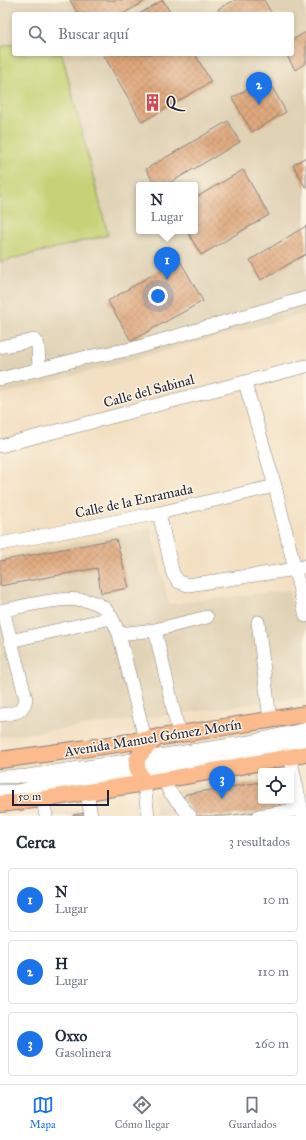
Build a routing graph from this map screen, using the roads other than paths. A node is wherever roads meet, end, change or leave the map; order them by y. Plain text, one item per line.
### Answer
1 (306, 298) edge
2 (0, 347) edge
3 (306, 366) edge
4 (39, 368) junction
5 (0, 379) edge
6 (245, 383) junction
7 (0, 446) edge
8 (275, 486) junction
9 (159, 513) junction
10 (0, 544) edge
11 (301, 568) edge
12 (2, 610) edge
13 (306, 616) edge
14 (207, 617) dead end
15 (112, 618) junction
16 (258, 622) dead end
17 (155, 630) junction
18 (119, 634) junction
19 (10, 641) junction
20 (306, 714) edge
21 (0, 715) edge
22 (270, 720) junction
23 (306, 729) edge
24 (179, 734) junction
25 (152, 738) junction
26 (306, 740) edge
27 (306, 754) edge
28 (290, 757) junction
29 (0, 760) edge
30 (140, 771) junction
31 (0, 777) edge
32 (164, 780) junction
33 (0, 791) edge
34 (88, 792) junction
35 (44, 799) junction
36 (0, 804) edge
37 (302, 813) edge
38 (46, 816) edge
39 (91, 816) edge
40 (148, 816) edge
41 (190, 816) edge
42 (259, 816) edge

1 - 4 street
2 - 4 street
3 - 6 street, Calle del Sabinal
4 - 5 street
6 - 7 street, Calle del Sabinal
6 - 8 street
8 - 9 street, Calle de la Enramada
8 - 11 street
9 - 10 street, Calle de la Enramada
9 - 11 street
11 - 13 street
12 - 15 street
12 - 19 street
14 - 17 street
15 - 18 street
15 - 19 street
16 - 22 street
17 - 18 street
17 - 24 street
18 - 25 street
19 - 21 street
20 - 22 main road, Avenida Manuel Gómez Morín
22 - 24 main road, Avenida Manuel Gómez Morín
23 - 30 street
24 - 25 main road, Avenida Manuel Gómez Morín
25 - 29 main road, Avenida Manuel Gómez Morín
25 - 30 main road
26 - 30 street
27 - 28 main road
28 - 32 main road
28 - 37 street
30 - 31 street
30 - 32 main road
30 - 33 street
30 - 34 main road
30 - 40 street
32 - 41 street
34 - 35 main road
34 - 39 street
35 - 36 main road
35 - 38 street
37 - 42 street

